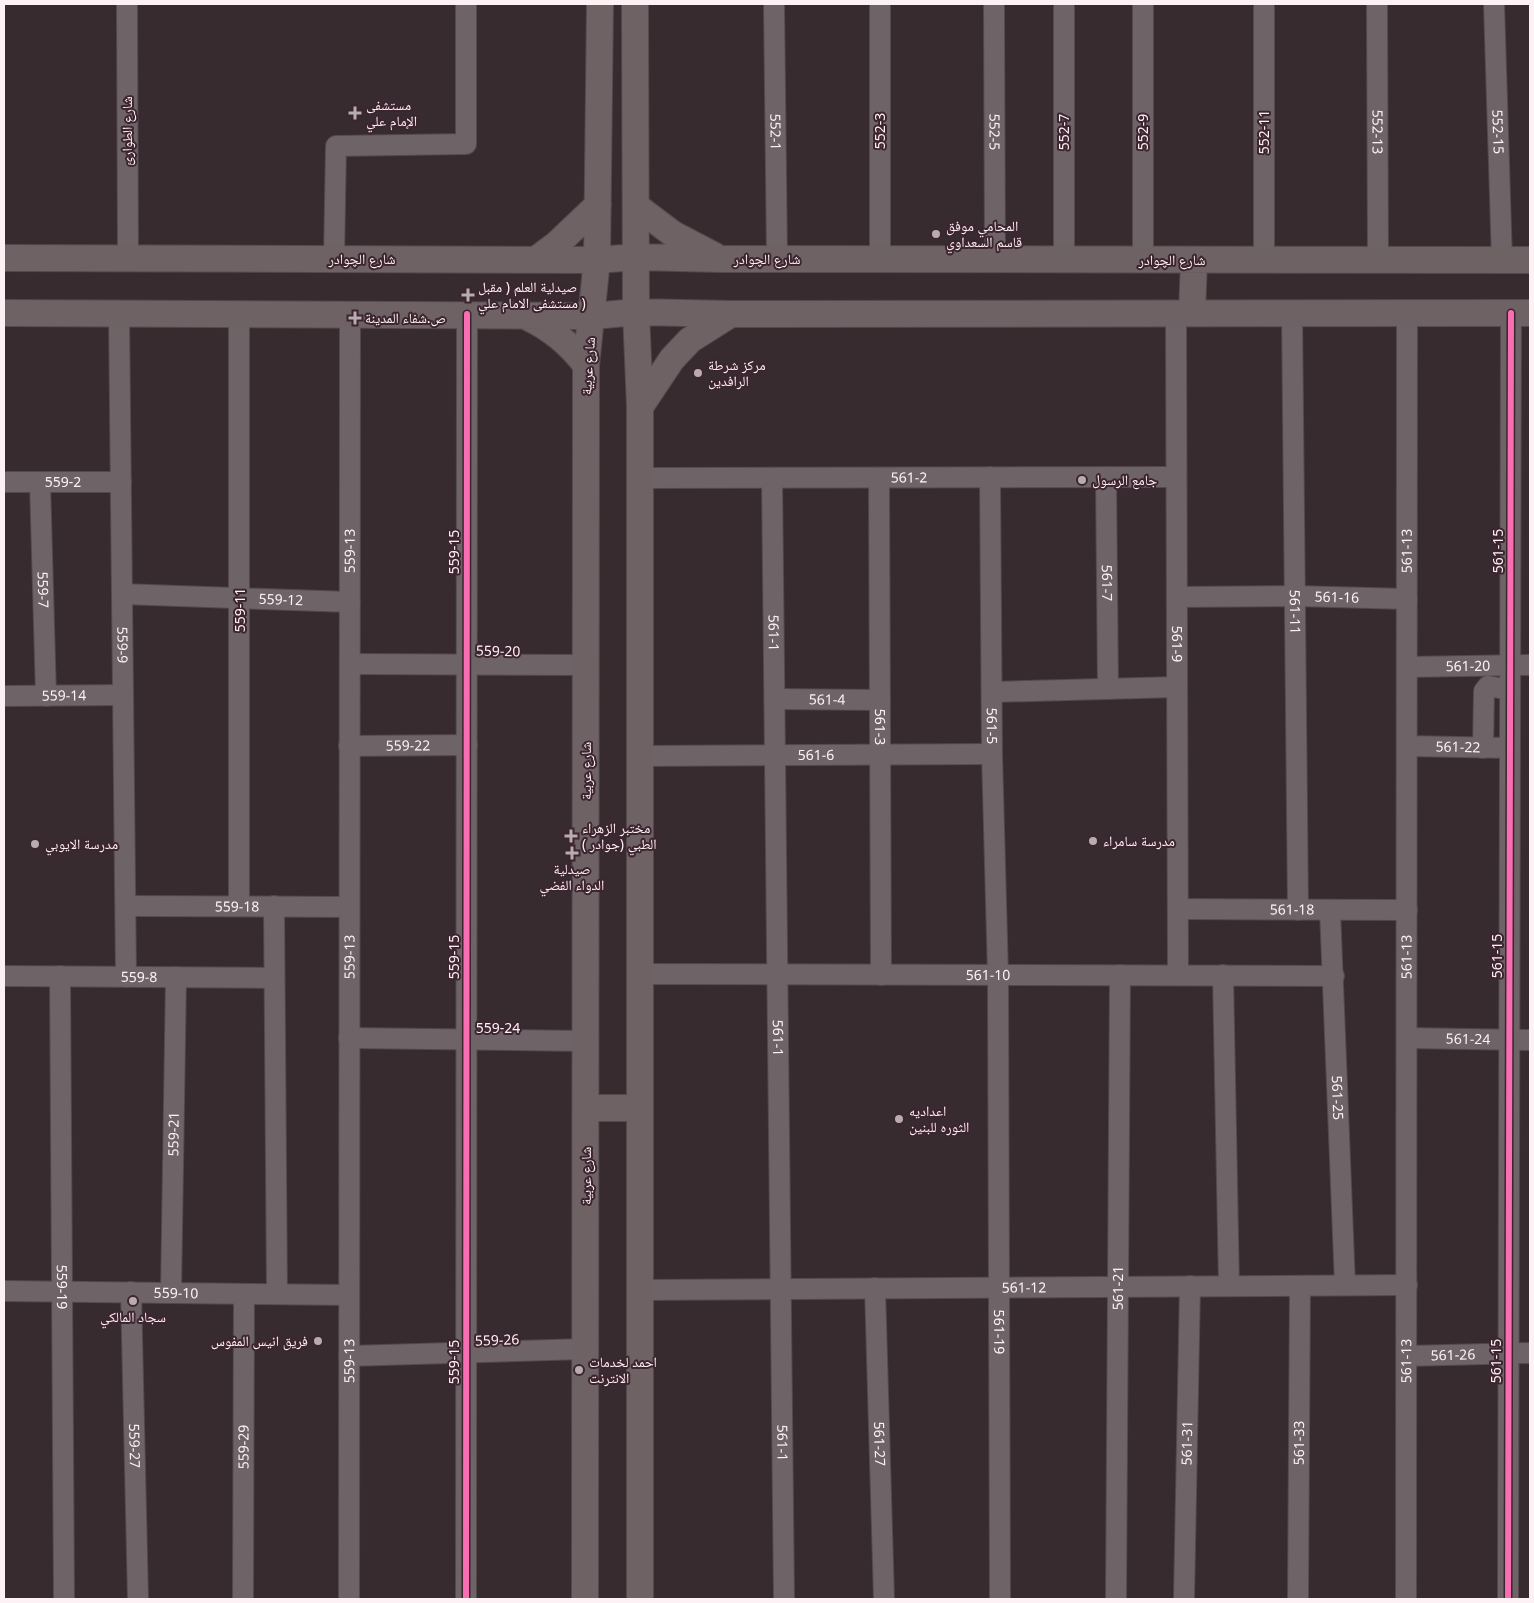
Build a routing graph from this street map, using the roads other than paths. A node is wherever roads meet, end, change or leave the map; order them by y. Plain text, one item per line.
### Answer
1 (126, 4) edge
2 (466, 4) edge
3 (600, 4) edge
4 (635, 4) edge
5 (774, 4) edge
6 (880, 4) edge
7 (994, 4) edge
8 (1064, 4) edge
9 (1143, 4) edge
10 (1264, 4) edge
11 (1377, 4) edge
12 (1494, 4) edge
13 (598, 205) junction
14 (636, 206) junction
15 (636, 257) junction
16 (4, 258) edge
17 (128, 258) junction
18 (537, 258) junction
19 (334, 259) junction
20 (720, 259) junction
21 (777, 259) junction
22 (880, 259) junction
23 (995, 259) junction
24 (597, 260) junction
25 (1064, 260) junction
26 (1143, 260) junction
27 (1194, 260) junction
28 (1264, 260) junction
29 (1378, 260) junction
30 (1502, 260) junction
31 (1530, 260) edge
32 (636, 312) junction
33 (4, 313) edge
34 (119, 313) junction
35 (1292, 313) junction
36 (1407, 313) junction
37 (1520, 313) edge
38 (239, 314) junction
39 (350, 314) junction
40 (467, 314) junction
41 (523, 314) junction
42 (731, 314) junction
43 (1184, 314) junction
44 (593, 316) junction
45 (586, 365) junction
46 (640, 407) junction
47 (990, 477) junction
48 (1106, 477) junction
49 (1176, 477) junction
50 (640, 478) junction
51 (772, 478) junction
52 (878, 478) junction
53 (4, 482) edge
54 (40, 482) junction
55 (121, 482) junction
56 (122, 594) junction
57 (1296, 596) junction
58 (1177, 597) junction
59 (240, 598) junction
60 (1407, 599) junction
61 (350, 602) junction
62 (467, 663) junction
63 (350, 664) junction
64 (1530, 664) edge
65 (586, 665) junction
66 (1510, 665) junction
67 (1407, 667) junction
68 (1177, 687) junction
69 (1108, 689) junction
70 (1510, 690) junction
71 (993, 692) junction
72 (123, 695) junction
73 (4, 696) edge
74 (46, 696) junction
75 (775, 700) junction
76 (880, 700) junction
77 (467, 745) junction
78 (349, 746) junction
79 (1407, 746) junction
80 (1483, 748) junction
81 (1510, 748) junction
82 (992, 754) junction
83 (776, 755) junction
84 (880, 755) junction
85 (640, 756) junction
86 (126, 906) junction
87 (239, 906) junction
88 (274, 906) junction
89 (349, 907) junction
90 (1178, 909) junction
91 (1298, 910) junction
92 (1330, 910) junction
93 (1407, 910) junction
94 (640, 974) junction
95 (778, 974) junction
96 (881, 975) junction
97 (998, 975) junction
98 (1120, 975) junction
99 (1178, 975) junction
100 (1223, 975) junction
101 (4, 976) edge
102 (60, 976) junction
103 (1334, 976) junction
104 (126, 977) junction
105 (176, 977) junction
106 (274, 978) junction
107 (350, 1038) junction
108 (1407, 1038) junction
109 (467, 1040) junction
110 (1509, 1040) junction
111 (1530, 1040) edge
112 (586, 1041) junction
113 (586, 1108) junction
114 (640, 1108) junction
115 (1407, 1285) junction
116 (1190, 1286) junction
117 (1229, 1286) junction
118 (1300, 1286) junction
119 (1345, 1286) junction
120 (1118, 1287) junction
121 (875, 1288) junction
122 (1000, 1288) junction
123 (781, 1289) junction
124 (640, 1290) junction
125 (4, 1291) edge
126 (62, 1292) junction
127 (130, 1292) junction
128 (171, 1293) junction
129 (244, 1294) junction
130 (277, 1294) junction
131 (349, 1295) junction
132 (586, 1349) junction
133 (466, 1353) junction
134 (1509, 1353) junction
135 (1530, 1353) edge
136 (349, 1356) junction
137 (1406, 1356) junction
138 (64, 1599) edge
139 (138, 1599) edge
140 (243, 1599) edge
141 (349, 1599) edge
142 (466, 1599) edge
143 (585, 1599) edge
144 (640, 1599) edge
145 (784, 1599) edge
146 (884, 1599) edge
147 (1000, 1599) edge
148 (1116, 1599) edge
149 (1184, 1599) edge
150 (1298, 1599) edge
151 (1406, 1599) edge
152 (1508, 1599) edge

1 - 17 street, شارع الطوارئ
2 - 19 street
3 - 13 main road, شارع عربية
4 - 14 main road
5 - 21 street, 552-1
6 - 22 street, 552-3
7 - 23 street, 552-5
8 - 25 street, 552-7
9 - 26 street, 552-9
10 - 28 street, 552-11
11 - 29 street, 552-13
12 - 30 street, 552-15
13 - 18 main road
13 - 24 main road, شارع عربية
14 - 15 main road
14 - 20 main road
15 - 20 main road, شارع الچوادر
15 - 24 main road, شارع الچوادر
15 - 32 main road
16 - 17 main road, شارع الچوادر
17 - 19 main road, شارع الچوادر
18 - 19 main road, شارع الچوادر
18 - 24 main road, شارع الچوادر
20 - 21 main road, شارع الچوادر
21 - 22 main road, شارع الچوادر
22 - 23 main road, شارع الچوادر
23 - 25 main road, شارع الچوادر
24 - 44 main road, شارع عربية
25 - 26 main road, شارع الچوادر
26 - 27 main road, شارع الچوادر
27 - 28 main road, شارع الچوادر
27 - 43 main road
28 - 29 main road, شارع الچوادر
29 - 30 main road, شارع الچوادر
30 - 31 main road, شارع الچوادر
32 - 42 main road
32 - 44 main road
32 - 46 main road
33 - 34 main road
34 - 38 main road
34 - 55 street, 559-9
35 - 36 main road
35 - 43 main road
35 - 57 street, 561-11
36 - 37 main road
36 - 60 street, 561-13
37 - 66 street, 561-15
38 - 39 main road
38 - 59 street, 559-11
39 - 40 main road
39 - 61 street, 559-13
40 - 41 main road
40 - 62 street, 559-15
41 - 44 main road
41 - 45 main road
42 - 43 main road
42 - 46 main road
43 - 49 street, 561-9
44 - 45 main road, شارع عربية
45 - 65 main road, شارع عربية
46 - 50 main road
47 - 48 street, 561-2
47 - 52 street, 561-2
47 - 71 street, 561-5
48 - 49 street, 561-2
48 - 69 street, 561-7
49 - 58 street, 561-9
50 - 51 street, 561-2
50 - 85 main road
51 - 52 street, 561-2
51 - 75 street, 561-1
52 - 76 street, 561-3
53 - 54 street, 559-2
54 - 55 street, 559-2
54 - 74 street, 559-7
55 - 56 street, 559-9
56 - 59 street, 559-12
56 - 72 street, 559-9
57 - 58 street, 561-16
57 - 60 street, 561-16
57 - 91 street, 561-11
58 - 68 street, 561-9
59 - 61 street, 559-12
59 - 87 street, 559-11
60 - 67 street, 561-13
61 - 63 street, 559-13
62 - 63 street, 559-20
62 - 65 street, 559-20
62 - 77 street, 559-15
63 - 78 street, 559-13
64 - 66 street, 561-20
65 - 112 main road, شارع عربية
66 - 67 street, 561-20
66 - 70 street, 561-15
67 - 79 street, 561-13
68 - 69 street
68 - 90 street, 561-9
69 - 71 street
70 - 80 street
70 - 81 street, 561-15
71 - 82 street, 561-5
72 - 74 street, 559-14
72 - 86 street, 559-9
73 - 74 street, 559-14
75 - 76 street, 561-4
75 - 83 street, 561-1
76 - 84 street, 561-3
77 - 78 street, 559-22
77 - 109 street, 559-15
78 - 89 street, 559-13
79 - 80 street, 561-22
79 - 93 street, 561-13
80 - 81 street, 561-22
81 - 110 street, 561-15
82 - 84 street, 561-6
82 - 97 street, 561-5
83 - 84 street, 561-6
83 - 85 street, 561-6
83 - 95 street, 561-1
84 - 96 street, 561-3
85 - 94 main road
86 - 87 street, 559-18
86 - 104 street, 559-9
87 - 88 street, 559-18
88 - 89 street, 559-18
88 - 106 street
89 - 107 street, 559-13
90 - 91 street, 561-18
90 - 99 street, 561-9
91 - 92 street, 561-18
92 - 93 street, 561-18
92 - 103 street, 561-25
93 - 108 street, 561-13
94 - 95 street, 561-10
94 - 114 main road
95 - 96 street, 561-10
95 - 123 street, 561-1
96 - 97 street, 561-10
97 - 98 street, 561-10
97 - 122 street, 561-19
98 - 99 street, 561-10
98 - 120 street, 561-21
99 - 100 street, 561-10
100 - 103 street, 561-10
100 - 117 street
101 - 102 street, 559-8
102 - 104 street, 559-8
102 - 126 street, 559-19
103 - 119 street, 561-25
104 - 105 street, 559-8
105 - 106 street, 559-8
105 - 128 street, 559-21
106 - 130 street
107 - 109 street, 559-24
107 - 131 street, 559-13
108 - 110 street, 561-24
108 - 115 street, 561-13
109 - 112 street, 559-24
109 - 133 street, 559-15
110 - 111 street, 561-24
110 - 134 street, 561-15
112 - 113 main road, شارع عربية
113 - 114 main road
113 - 132 main road, شارع عربية
114 - 124 main road
115 - 119 street, 561-12
115 - 137 street, 561-13
116 - 117 street, 561-12
116 - 120 street, 561-12
116 - 149 street, 561-31
117 - 118 street, 561-12
118 - 119 street, 561-12
118 - 150 street, 561-33
120 - 122 street, 561-12
120 - 148 street, 561-21
121 - 122 street, 561-12
121 - 123 street, 561-12
121 - 146 street, 561-27
122 - 147 street, 561-19
123 - 124 street, 561-12
123 - 145 street, 561-1
124 - 144 main road
125 - 126 street, 559-10
126 - 127 street, 559-10
126 - 138 street, 559-19
127 - 128 street, 559-10
127 - 139 street, 559-27
128 - 129 street, 559-10
129 - 130 street, 559-10
129 - 140 street, 559-29
130 - 131 street, 559-10
131 - 136 street, 559-13
132 - 133 street, 559-26
132 - 143 main road, شارع عربية
133 - 136 street, 559-26
133 - 142 street, 559-15
134 - 135 street, 561-26
134 - 137 street, 561-26
134 - 152 street, 561-15
136 - 141 street, 559-13
137 - 151 street, 561-13

